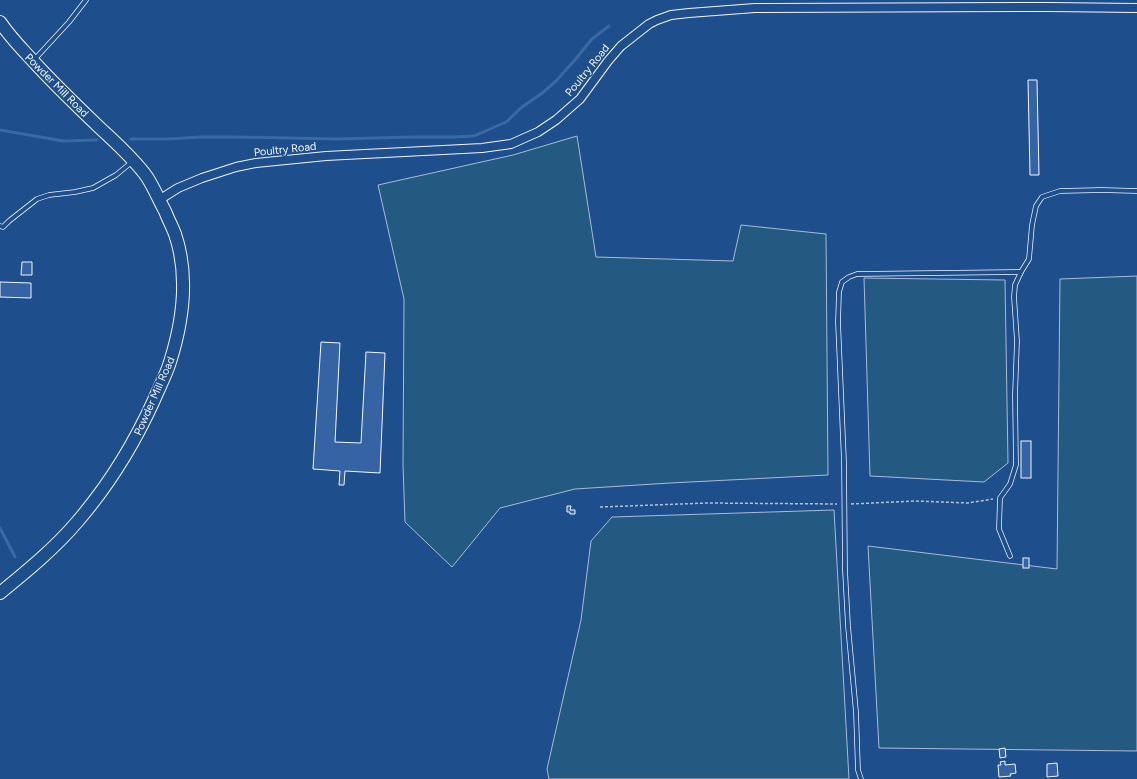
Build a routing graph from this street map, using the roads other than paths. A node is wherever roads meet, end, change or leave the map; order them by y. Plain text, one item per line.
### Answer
1 (86, 0) edge
2 (1137, 8) edge
3 (0, 22) edge
4 (33, 61) junction
5 (134, 161) junction
6 (1137, 191) edge
7 (159, 200) junction
8 (0, 226) edge
9 (1020, 272) junction
10 (1010, 556) dead end
11 (0, 593) edge
12 (861, 779) edge

1 - 4 lane
2 - 7 street, Poultry Road
3 - 4 main road, Powder Mill Road
4 - 5 main road, Powder Mill Road
5 - 7 main road, Powder Mill Road
5 - 8 lane
6 - 9 lane
7 - 11 main road, Powder Mill Road
9 - 10 lane
9 - 12 lane

